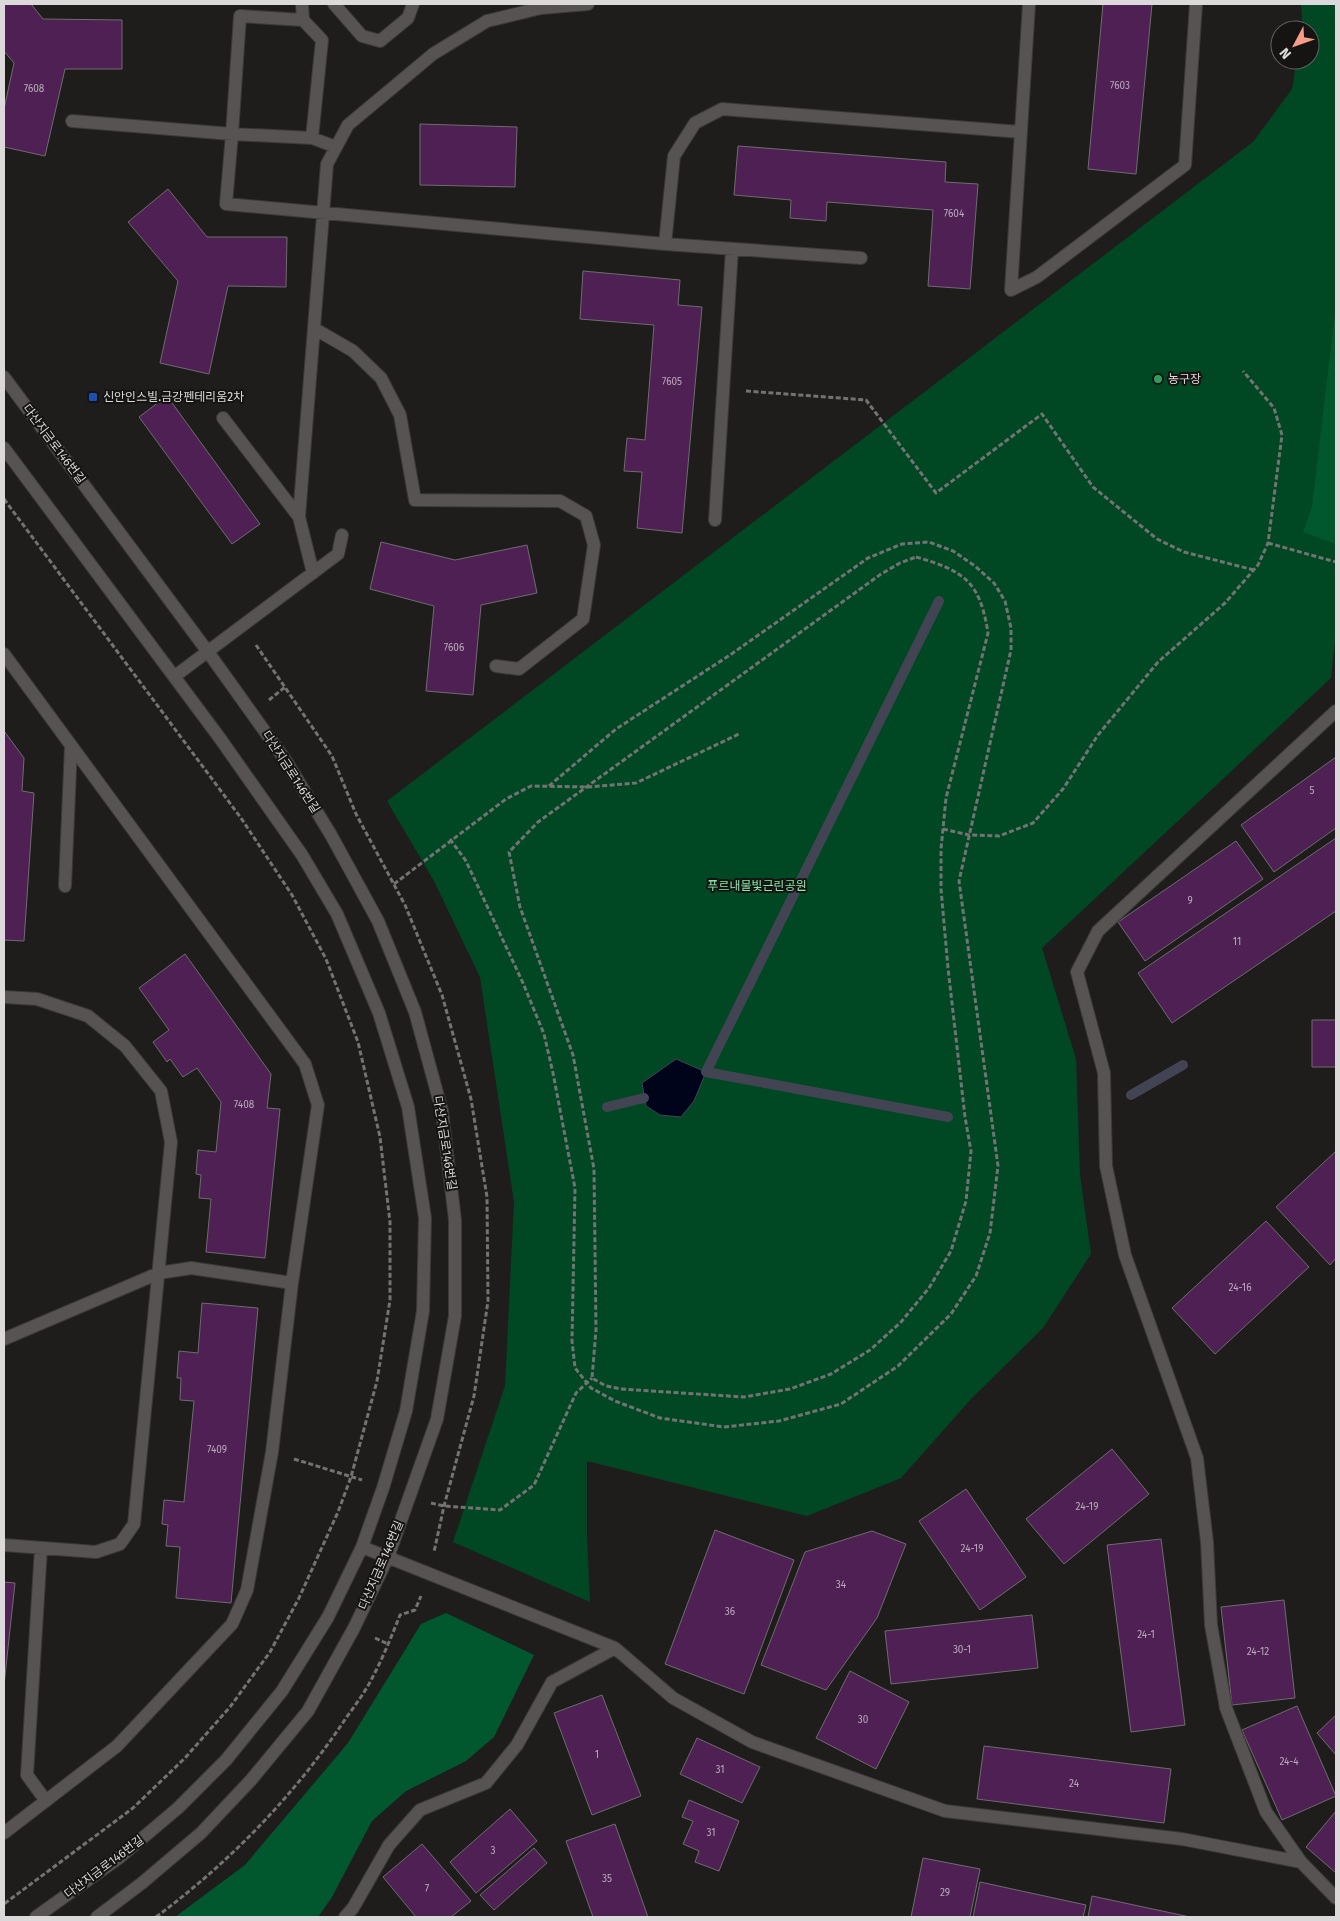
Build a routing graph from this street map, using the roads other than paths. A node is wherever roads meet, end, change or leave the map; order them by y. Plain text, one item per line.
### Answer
1 (302, 4) edge
2 (334, 4) edge
3 (413, 4) edge
4 (588, 4) edge
5 (1029, 4) edge
6 (1196, 4) edge
7 (303, 20) junction
8 (72, 121) dead end
9 (1021, 132) junction
10 (232, 134) junction
11 (312, 138) junction
12 (336, 147) junction
13 (322, 213) junction
14 (665, 244) junction
15 (732, 249) junction
16 (861, 258) dead end
17 (315, 329) junction
18 (4, 377) edge
19 (223, 418) dead end
20 (4, 448) edge
21 (299, 517) junction
22 (715, 520) dead end
23 (342, 535) dead end
24 (313, 573) junction
25 (208, 652) junction
26 (4, 654) edge
27 (496, 666) dead end
28 (176, 676) junction
29 (1336, 711) edge
30 (71, 746) junction
31 (65, 886) dead end
32 (4, 997) edge
33 (159, 1272) junction
34 (292, 1283) junction
35 (4, 1339) edge
36 (4, 1545) edge
37 (362, 1547) junction
38 (41, 1548) junction
39 (388, 1557) junction
40 (615, 1648) junction
41 (46, 1801) junction
42 (4, 1833) edge
43 (1302, 1862) junction
44 (1336, 1898) edge
45 (36, 1917) edge
46 (97, 1917) edge
47 (345, 1917) edge

1 - 7 street
2 - 3 street
4 - 12 street
5 - 9 street
6 - 9 street
7 - 10 street
7 - 11 street
8 - 10 street
9 - 14 street
10 - 11 street
10 - 13 street
11 - 12 street
12 - 13 street
13 - 14 street
13 - 17 street
14 - 15 street
15 - 16 street
15 - 22 street
17 - 21 street
17 - 27 street
18 - 25 street, 다산지금로146번길
19 - 21 street
20 - 28 street, 다산지금로146번길
21 - 24 street
23 - 24 street
24 - 25 street
25 - 28 street
25 - 39 street, 다산지금로146번길
26 - 30 street
28 - 37 street, 다산지금로146번길
29 - 43 street
30 - 31 street
30 - 34 street
32 - 33 street
33 - 34 street
33 - 35 street
33 - 38 street
34 - 41 street
36 - 38 street
37 - 39 street
37 - 45 street, 다산지금로146번길
38 - 41 street
39 - 40 street
39 - 46 street, 다산지금로146번길
40 - 43 street
40 - 47 street
41 - 42 street
43 - 44 street

